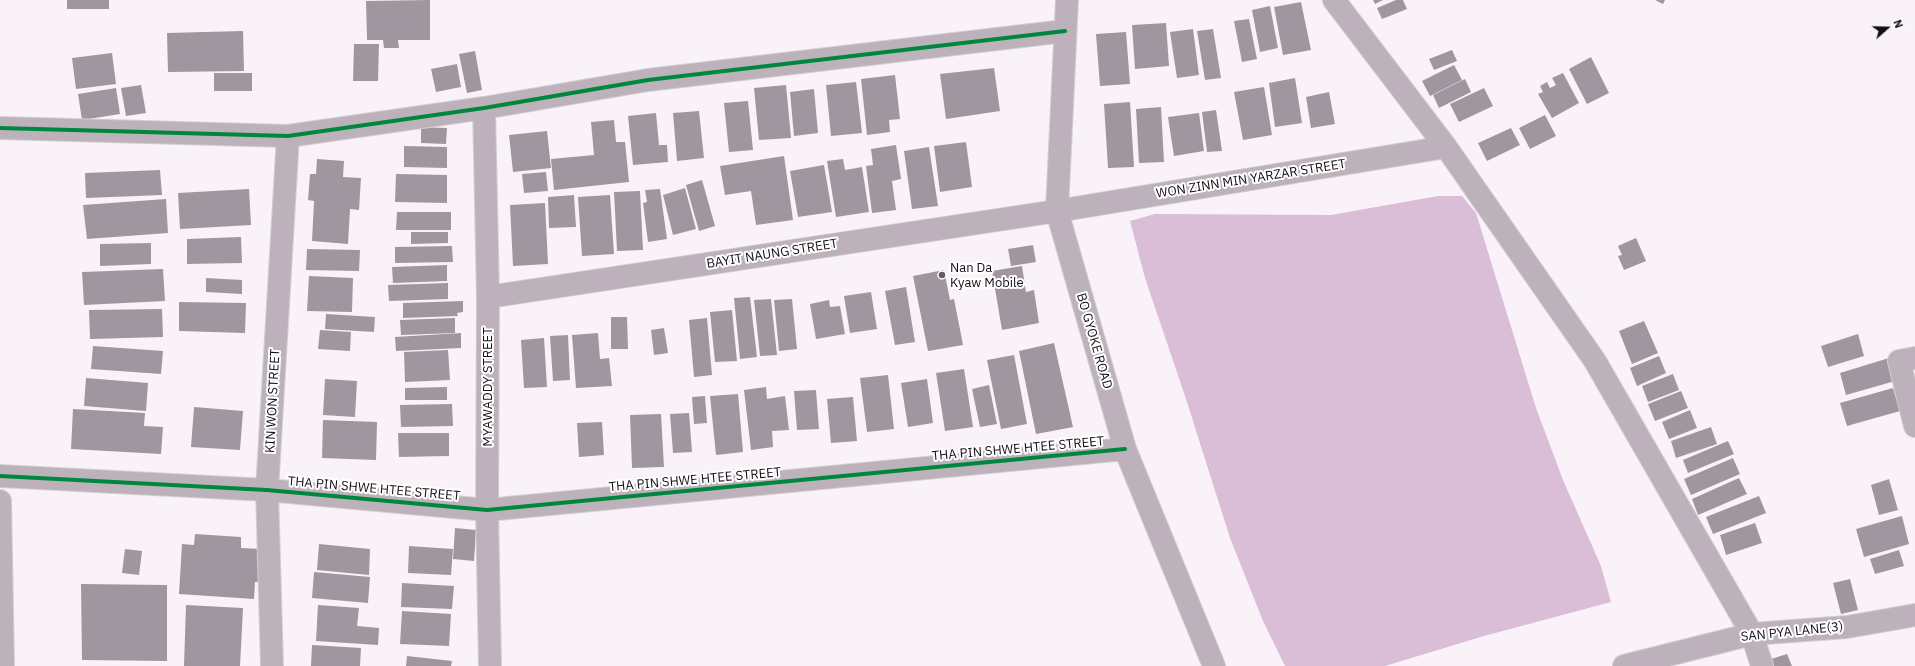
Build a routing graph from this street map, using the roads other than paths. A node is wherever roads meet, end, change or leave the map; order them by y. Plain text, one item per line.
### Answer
1 (1067, 0) edge
2 (1334, 0) edge
3 (1065, 31) junction
4 (484, 108) junction
5 (0, 128) edge
6 (288, 136) junction
7 (1446, 147) junction
8 (1057, 211) junction
9 (488, 297) junction
10 (1915, 358) edge
11 (1915, 426) edge
12 (1125, 449) junction
13 (0, 476) edge
14 (267, 490) junction
15 (0, 501) edge
16 (487, 510) junction
17 (1915, 615) edge
18 (1752, 634) junction
19 (3, 666) edge
20 (272, 666) edge
21 (490, 666) edge
22 (1214, 666) edge
23 (1624, 666) edge
24 (1762, 666) edge

1 - 3 street, BO GYOKE ROAD
2 - 7 street
3 - 4 street
3 - 8 street, BO GYOKE ROAD
4 - 6 street
4 - 9 street, MYAWADDY STREET
5 - 6 street
6 - 14 street, KIN WON STREET
7 - 8 street, WON ZINN MIN YARZAR STREET
7 - 18 street
8 - 9 street, BAYIT NAUNG STREET
8 - 12 street, BO GYOKE ROAD
9 - 16 street, MYAWADDY STREET
10 - 11 street
12 - 16 street, THA PIN SHWE HTEE STREET
12 - 22 street, BO GYOKE ROAD
13 - 14 street, THA PIN SHWE HTEE STREET
14 - 16 street, THA PIN SHWE HTEE STREET
14 - 20 street, KIN WON STREET
15 - 19 street
16 - 21 street, MYAWADDY STREET
17 - 18 street, SAN PYA LANE(3)
18 - 23 street, SAN PYA LANE(3)
18 - 24 street

